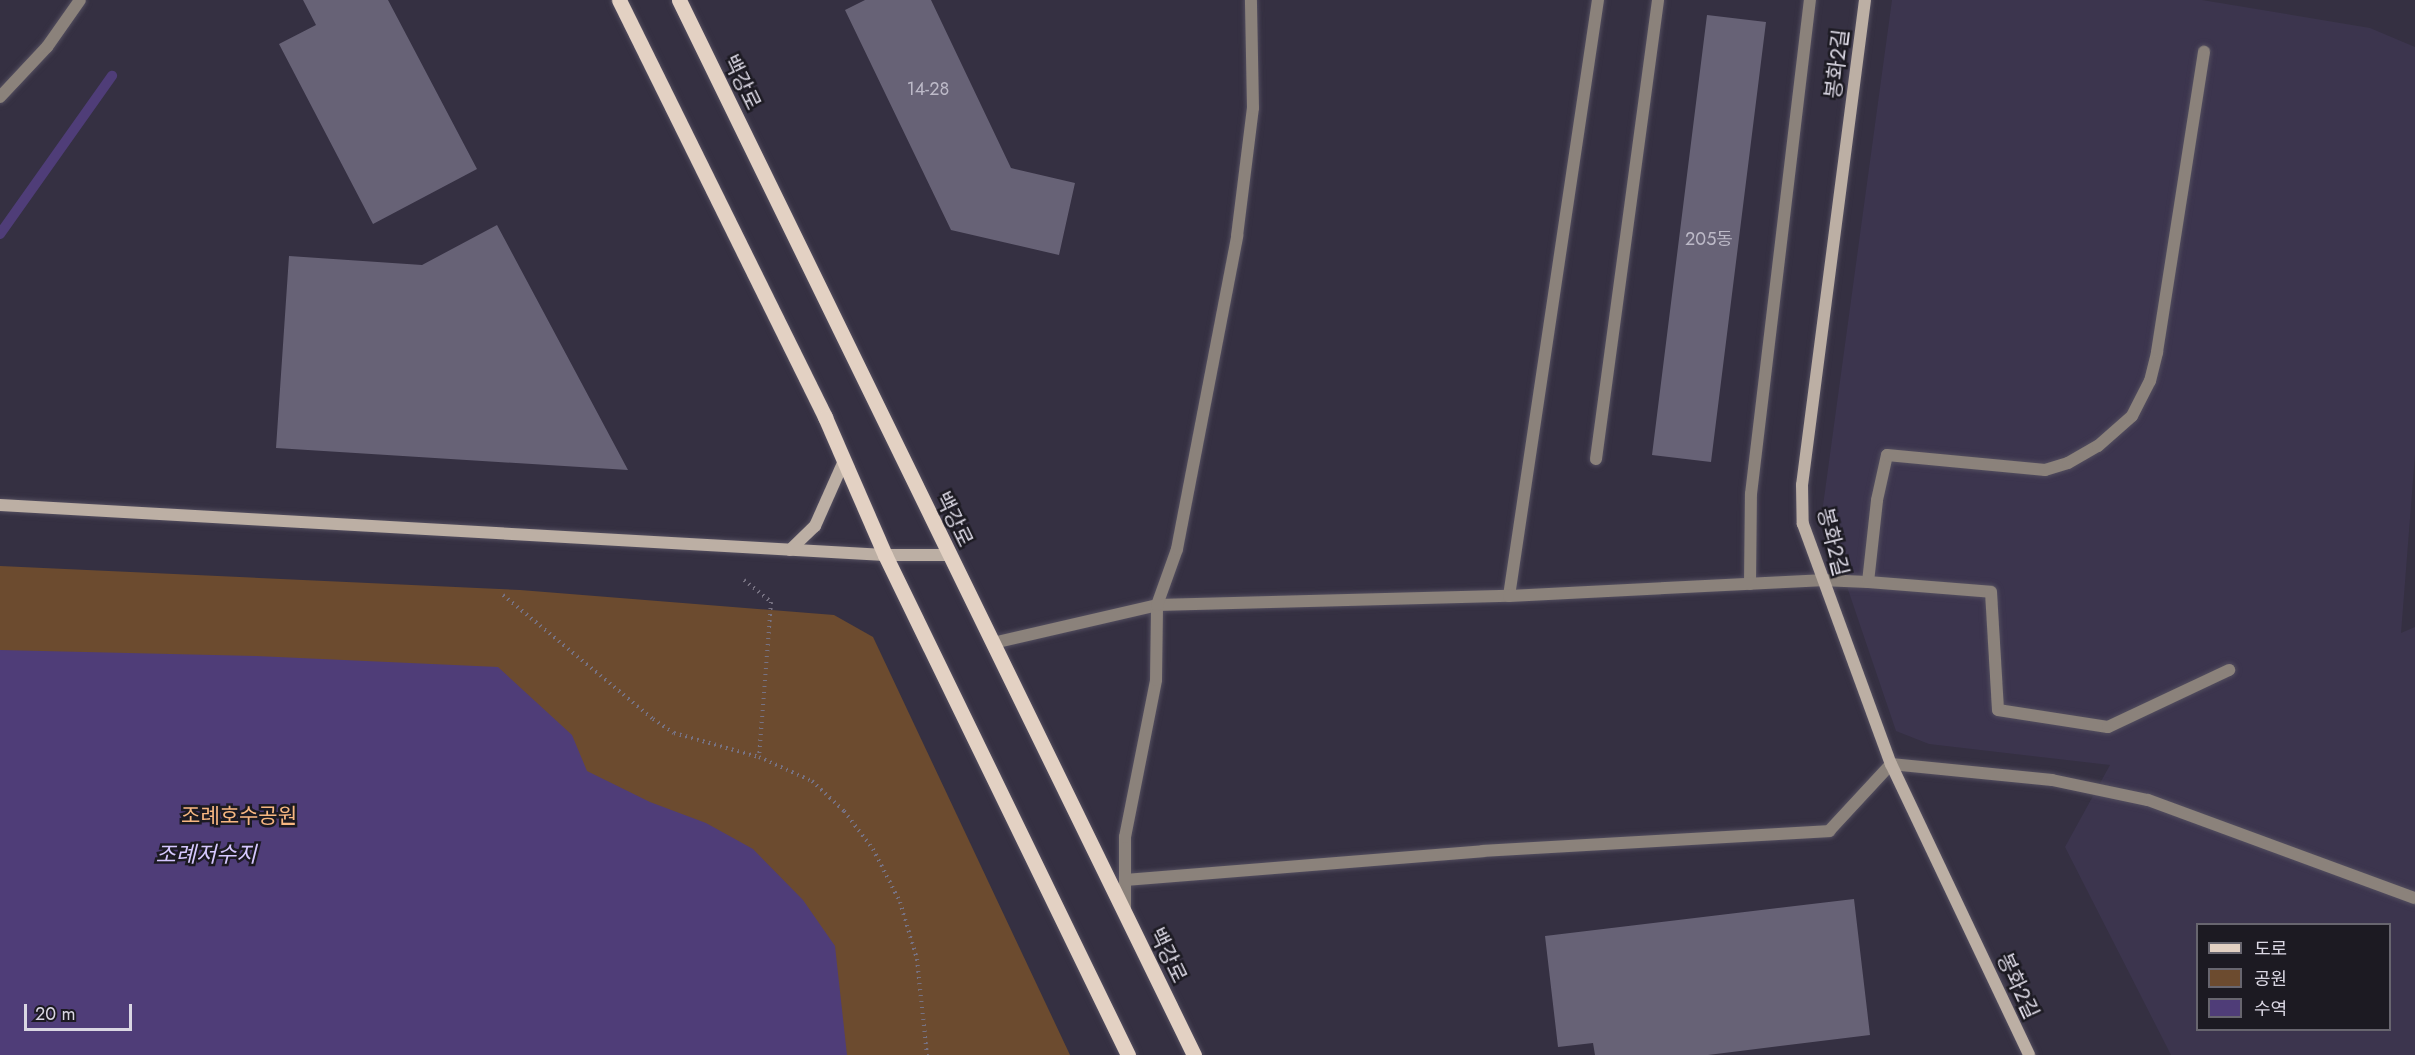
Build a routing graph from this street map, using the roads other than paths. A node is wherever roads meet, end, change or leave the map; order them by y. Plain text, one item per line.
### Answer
1 (80, 0) edge
2 (619, 0) edge
3 (679, 0) edge
4 (1251, 0) edge
5 (1598, 0) edge
6 (1658, 0) edge
7 (1810, 0) edge
8 (1865, 0) edge
9 (2204, 52) dead end
10 (0, 96) edge
11 (1596, 459) dead end
12 (844, 461) junction
13 (0, 505) edge
14 (790, 550) junction
15 (885, 555) junction
16 (948, 555) junction
17 (1821, 580) junction
18 (1868, 582) junction
19 (1750, 584) junction
20 (1509, 596) junction
21 (1157, 605) junction
22 (993, 643) junction
23 (2229, 669) dead end
24 (1890, 764) junction
25 (1125, 880) junction
26 (2415, 898) edge
27 (1125, 915) junction
28 (1128, 1055) edge
29 (1194, 1055) edge
30 (2029, 1055) edge

1 - 10 street
2 - 12 main road
3 - 16 main road, 백강로
4 - 21 street
5 - 20 street
6 - 11 street
7 - 19 street
8 - 17 street, 봉화2길
9 - 18 street
12 - 14 street
12 - 15 main road
13 - 14 street
14 - 15 street
15 - 16 street
15 - 28 main road
16 - 22 main road, 백강로
17 - 18 street
17 - 19 street
17 - 24 street, 봉화2길
18 - 23 street
19 - 20 street
20 - 21 street
21 - 22 street
21 - 25 street
22 - 27 main road, 백강로
24 - 25 street
24 - 26 street
24 - 30 street, 봉화2길
25 - 27 street
27 - 29 main road, 백강로

